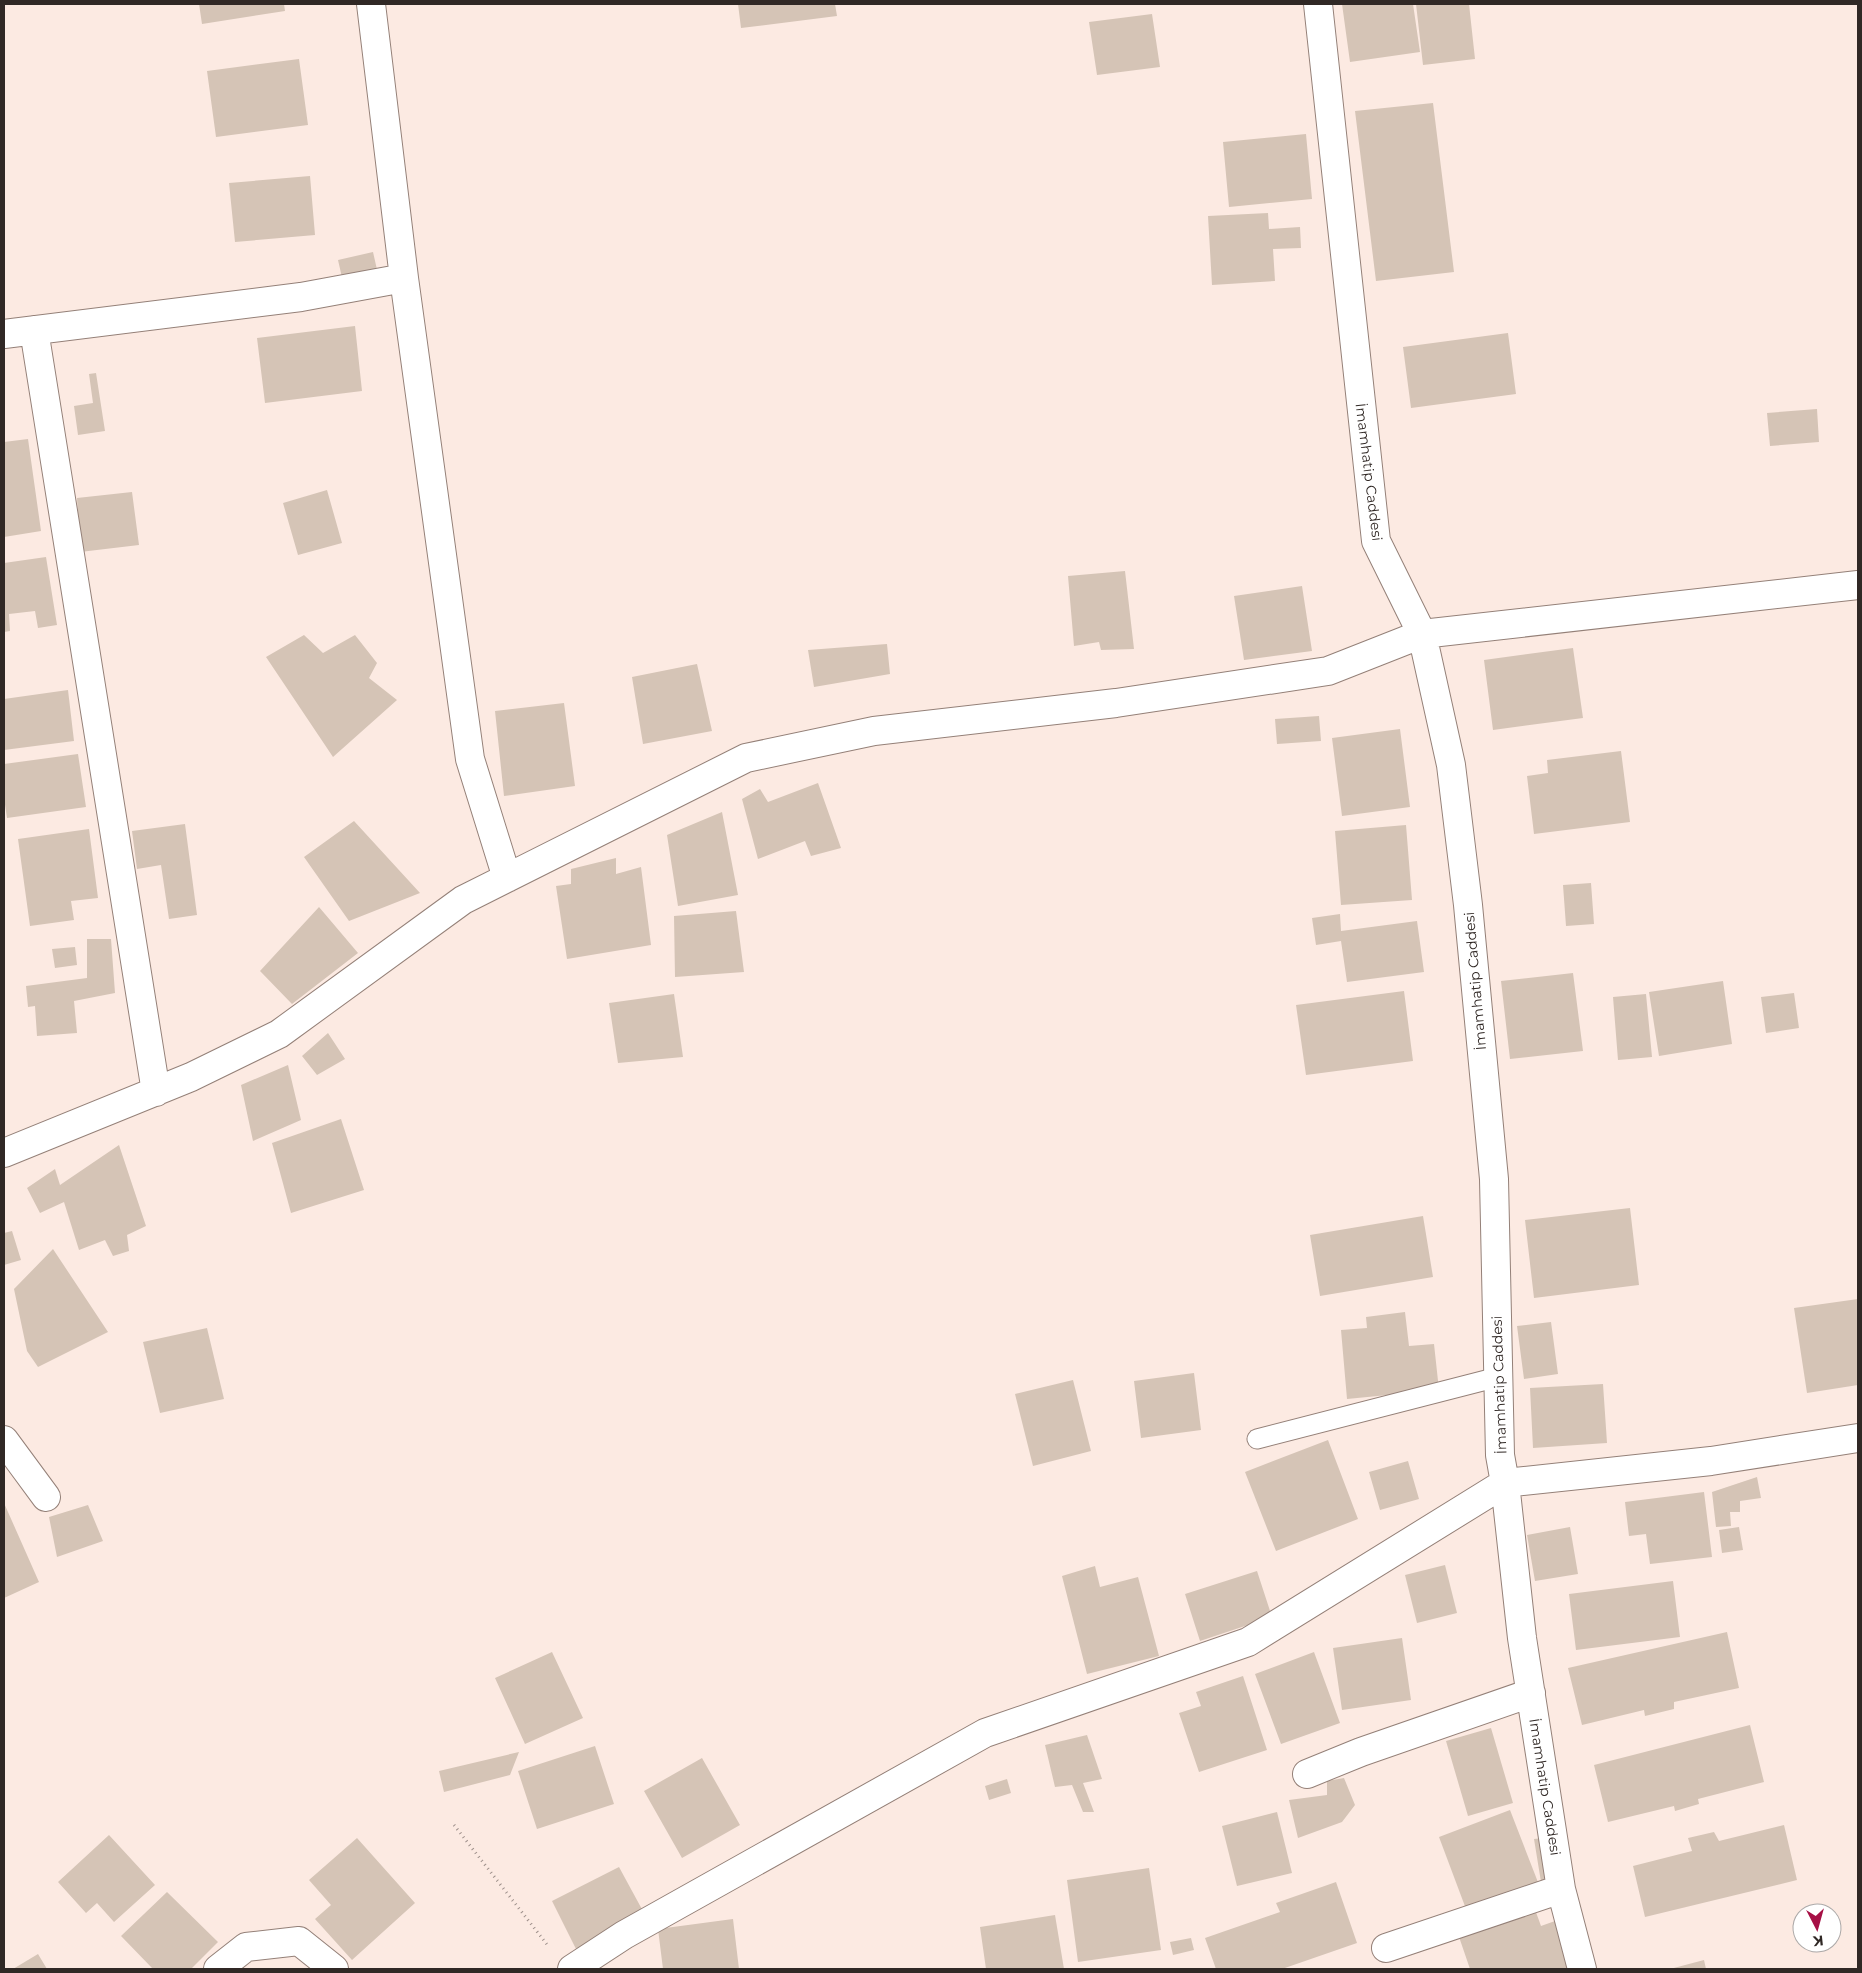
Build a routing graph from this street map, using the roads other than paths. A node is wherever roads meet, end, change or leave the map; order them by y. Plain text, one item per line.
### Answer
1 (372, 4) edge
2 (1318, 4) edge
3 (404, 278) junction
4 (34, 330) junction
5 (4, 334) edge
6 (1858, 585) edge
7 (1422, 634) junction
8 (507, 878) junction
9 (156, 1092) junction
10 (4, 1153) edge
11 (1498, 1377) junction
12 (1858, 1438) edge
13 (1257, 1439) dead end
14 (4, 1440) edge
15 (1505, 1483) junction
16 (46, 1497) dead end
17 (1530, 1693) junction
18 (1307, 1774) dead end
19 (1561, 1890) junction
20 (1386, 1948) dead end
21 (563, 1962) edge
22 (218, 1969) edge
23 (334, 1969) edge
24 (1582, 1969) edge

1 - 3 street
2 - 7 street, İmamhatip Caddesi
3 - 4 street
3 - 8 street
4 - 5 street
4 - 9 street
6 - 7 street
7 - 8 street
7 - 11 street, İmamhatip Caddesi
8 - 9 street
9 - 10 street
11 - 13 lane
11 - 15 street, İmamhatip Caddesi
12 - 15 street
14 - 16 street
15 - 17 street, İmamhatip Caddesi
15 - 21 street
17 - 18 street
17 - 19 street, İmamhatip Caddesi
19 - 20 street
19 - 24 street, İmamhatip Caddesi
22 - 23 street

